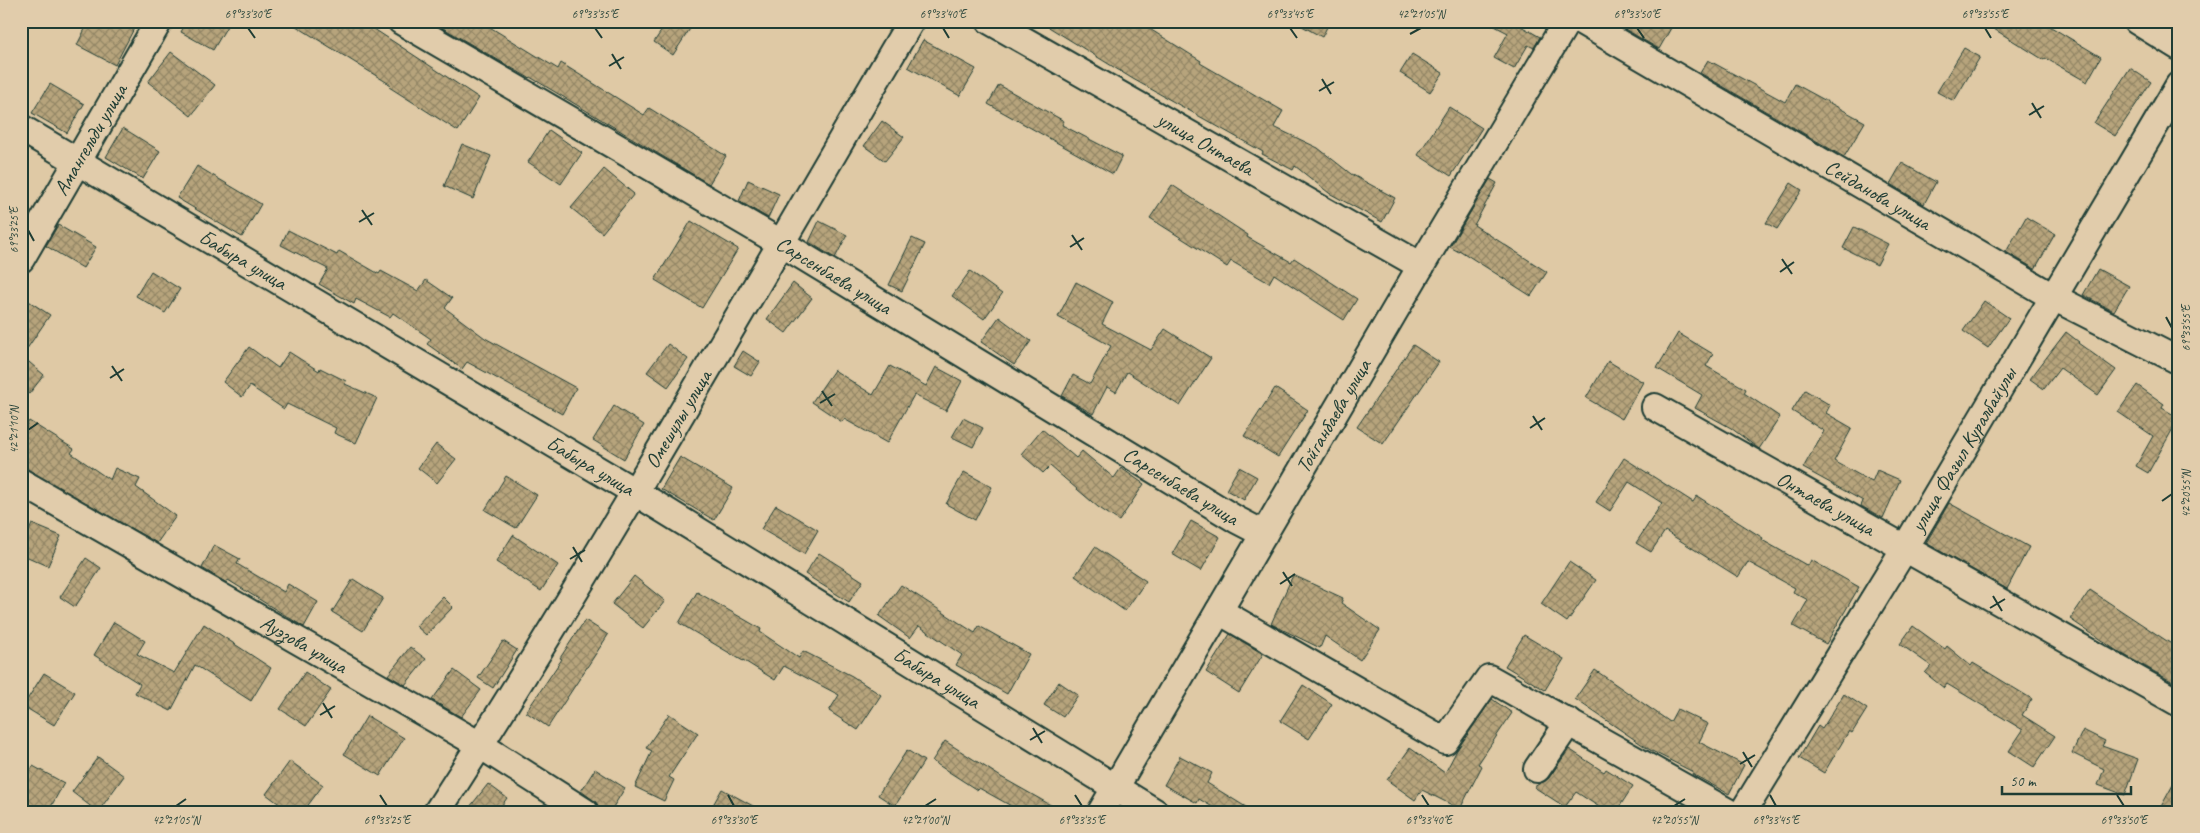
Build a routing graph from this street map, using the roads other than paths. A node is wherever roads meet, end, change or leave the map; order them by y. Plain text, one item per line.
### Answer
1 (159, 21) edge
2 (401, 21) edge
3 (911, 21) edge
4 (990, 21) edge
5 (1568, 21) edge
6 (1581, 21) edge
7 (2137, 21) edge
8 (2179, 47) edge
9 (2179, 85) edge
10 (21, 128) edge
11 (77, 160) junction
12 (781, 243) junction
13 (21, 259) edge
14 (1421, 266) junction
15 (2053, 297) junction
16 (2179, 361) edge
17 (1655, 407) dead end
18 (21, 482) edge
19 (634, 492) junction
20 (1264, 534) junction
21 (1905, 548) junction
22 (1219, 611) junction
23 (2179, 704) edge
24 (1569, 722) junction
25 (480, 745) junction
26 (1537, 769) dead end
27 (1116, 788) junction
28 (437, 812) edge
29 (585, 812) edge
30 (1101, 812) edge
31 (1155, 812) edge
32 (1728, 812) edge
33 (1743, 812) edge

1 - 11 street, Амангельди улица
2 - 12 street, Сарсенбаева улица
3 - 12 street, Омешулы улица
4 - 14 street, улица Онтаева
5 - 14 street, Тойганбаева улица
6 - 15 street, Сейданова улица
7 - 8 street
9 - 15 street, улица Фазыл Куралбайулы
10 - 11 street, Бабыра улица
11 - 13 street, Амангельди улица
11 - 19 street, Бабыра улица
12 - 19 street, Омешулы улица
12 - 20 street, Сарсенбаева улица
14 - 20 street, Тойганбаева улица
15 - 16 street, Сейданова улица
15 - 21 street, улица Фазыл Куралбайулы
17 - 21 street, Онтаева улица
18 - 25 street, Ауэзова улица
19 - 25 street, Омешулы улица
19 - 27 street, Бабыра улица
20 - 22 street, Тойганбаева улица
21 - 23 street, Онтаева улица
21 - 33 street, улица Фазыл Куралбайулы
22 - 24 street
22 - 27 street, Тойганбаева улица
24 - 26 street
24 - 32 street
25 - 28 street, Омешулы улица
25 - 29 street, Ауэзова улица
27 - 30 street, Тойганбаева улица
27 - 31 street, Бабыра улица

